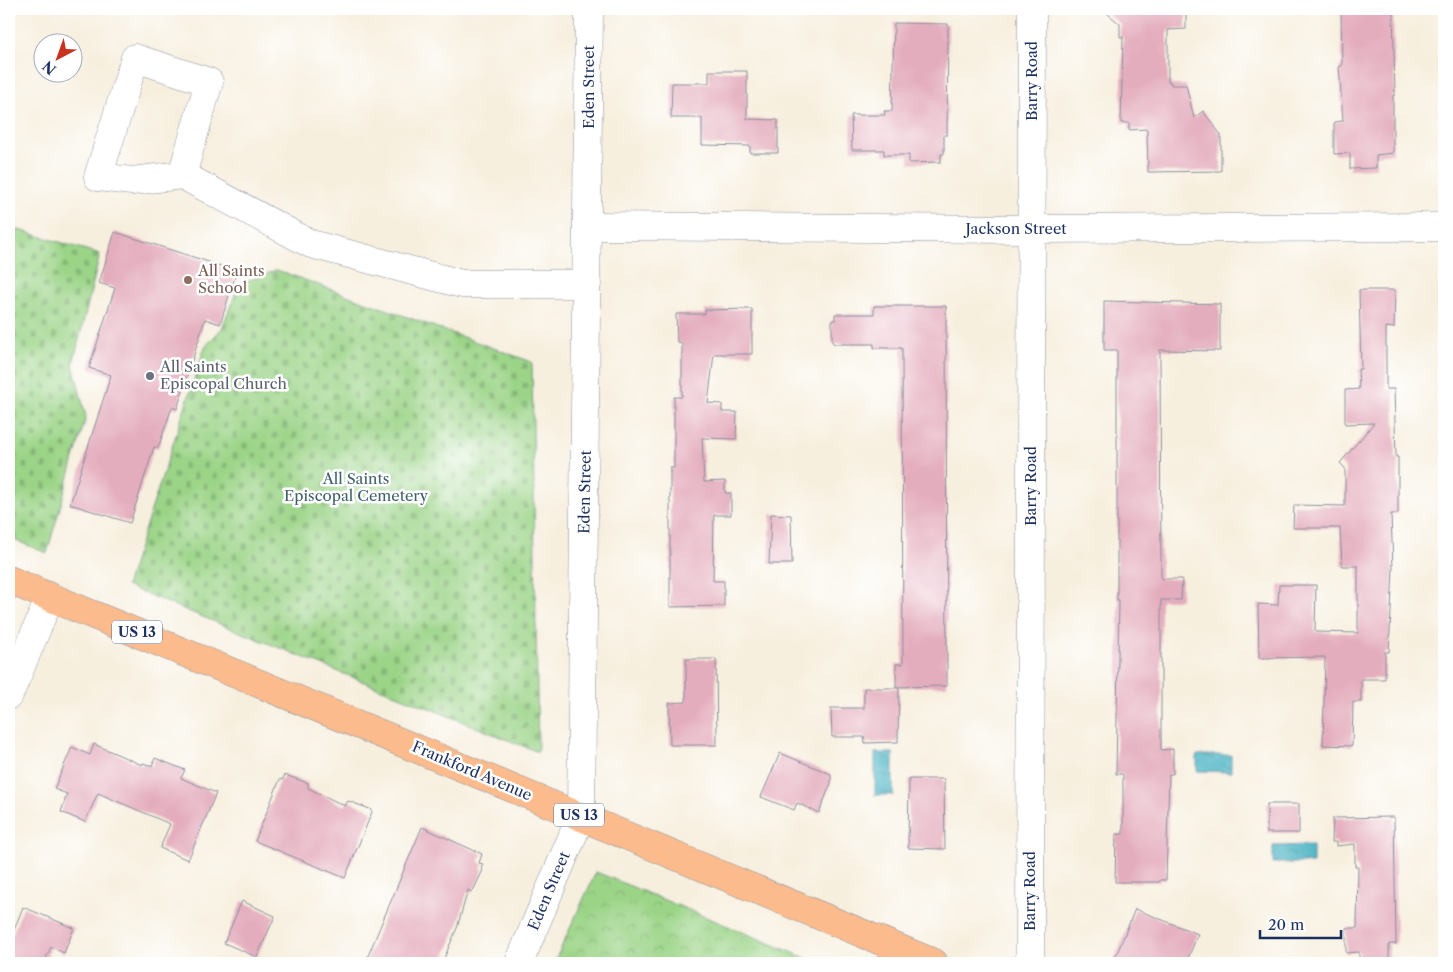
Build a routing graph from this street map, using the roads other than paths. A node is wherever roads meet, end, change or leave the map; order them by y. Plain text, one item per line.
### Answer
1 (589, 9) edge
2 (1032, 9) edge
3 (182, 175) junction
4 (588, 226) junction
5 (1444, 227) edge
6 (1031, 229) junction
7 (588, 284) junction
8 (9, 580) edge
9 (50, 597) junction
10 (9, 695) edge
11 (581, 816) junction
12 (519, 963) edge
13 (934, 963) edge
14 (1030, 963) edge

1 - 4 street, Eden Street
2 - 6 street, Barry Road
3 - 3 street
3 - 7 street
4 - 6 street, Jackson Street
4 - 7 street, Eden Street
5 - 6 street, Jackson Street
6 - 14 street, Barry Road
7 - 11 street, Eden Street
8 - 9 main road, Frankford Avenue / US 13
9 - 10 street
9 - 11 main road, Frankford Avenue / US 13
11 - 12 street, Eden Street
11 - 13 main road, Frankford Avenue / US 13

